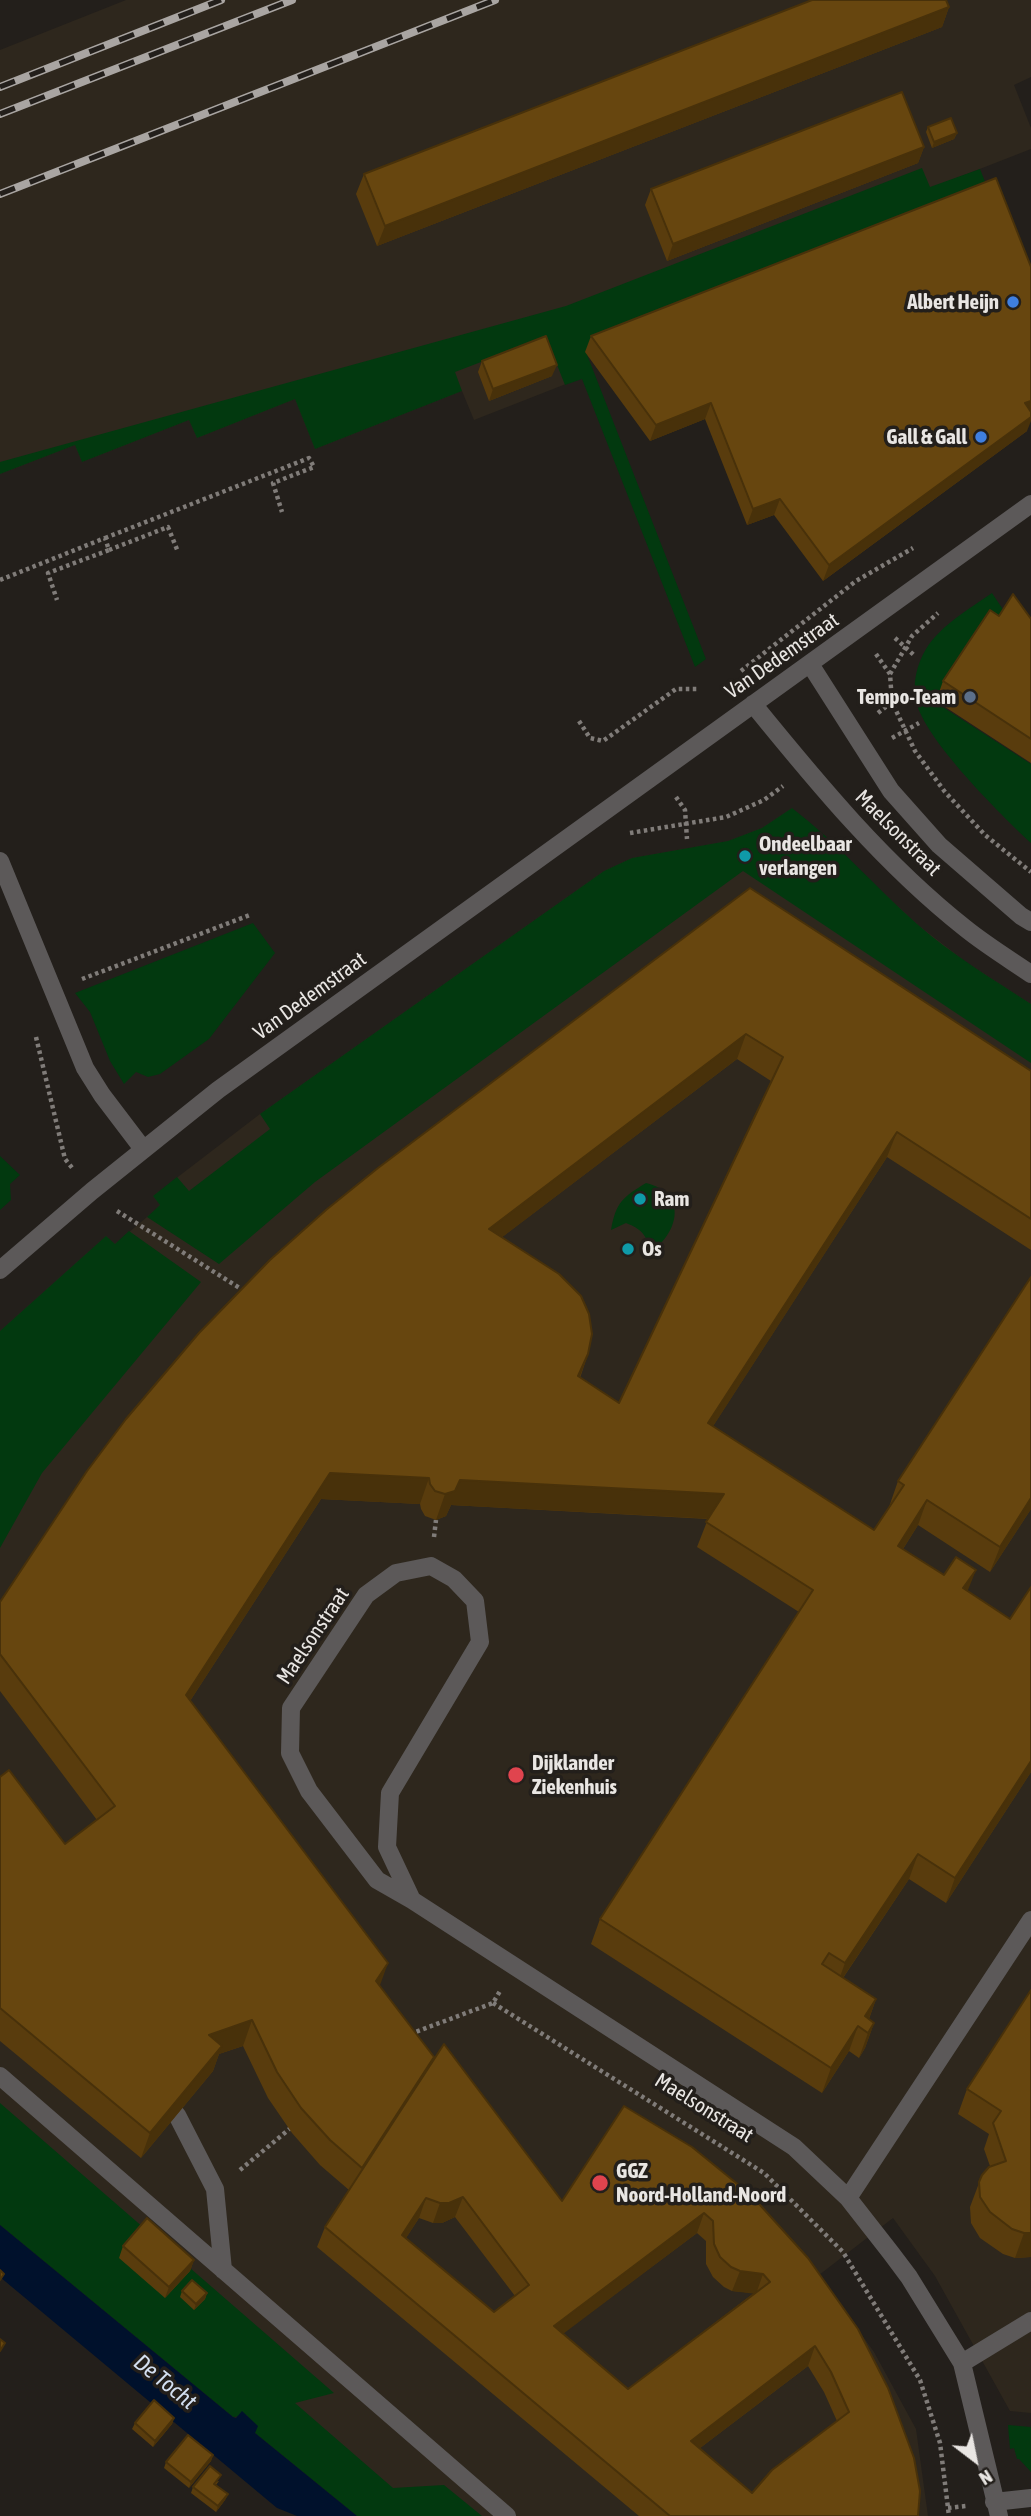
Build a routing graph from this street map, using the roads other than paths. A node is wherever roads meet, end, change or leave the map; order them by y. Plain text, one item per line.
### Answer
1 (1031, 504) edge
2 (810, 664) junction
3 (753, 704) junction
4 (0, 862) edge
5 (1031, 922) edge
6 (1031, 974) edge
7 (143, 1149) junction
8 (0, 1270) edge
9 (412, 1900) junction
10 (1031, 1920) edge
11 (0, 2076) edge
12 (177, 2115) edge
13 (848, 2198) junction
14 (223, 2270) junction
15 (1031, 2321) edge
16 (962, 2363) junction
17 (1031, 2498) edge
18 (996, 2511) edge
19 (507, 2516) edge

1 - 2 street, Van Dedemstraat
2 - 3 street, Van Dedemstraat
2 - 5 street, Maelsonstraat
3 - 6 street, Maelsonstraat
3 - 7 street, Van Dedemstraat
4 - 7 street
7 - 8 street, Van Dedemstraat
9 - 9 street, Maelsonstraat
9 - 13 street, Maelsonstraat
10 - 13 street
11 - 14 street
12 - 14 street
13 - 16 street, Maelsonstraat
14 - 19 street
15 - 16 street
16 - 18 street, Maelsonstraat
17 - 18 street, Maelsonstraat

